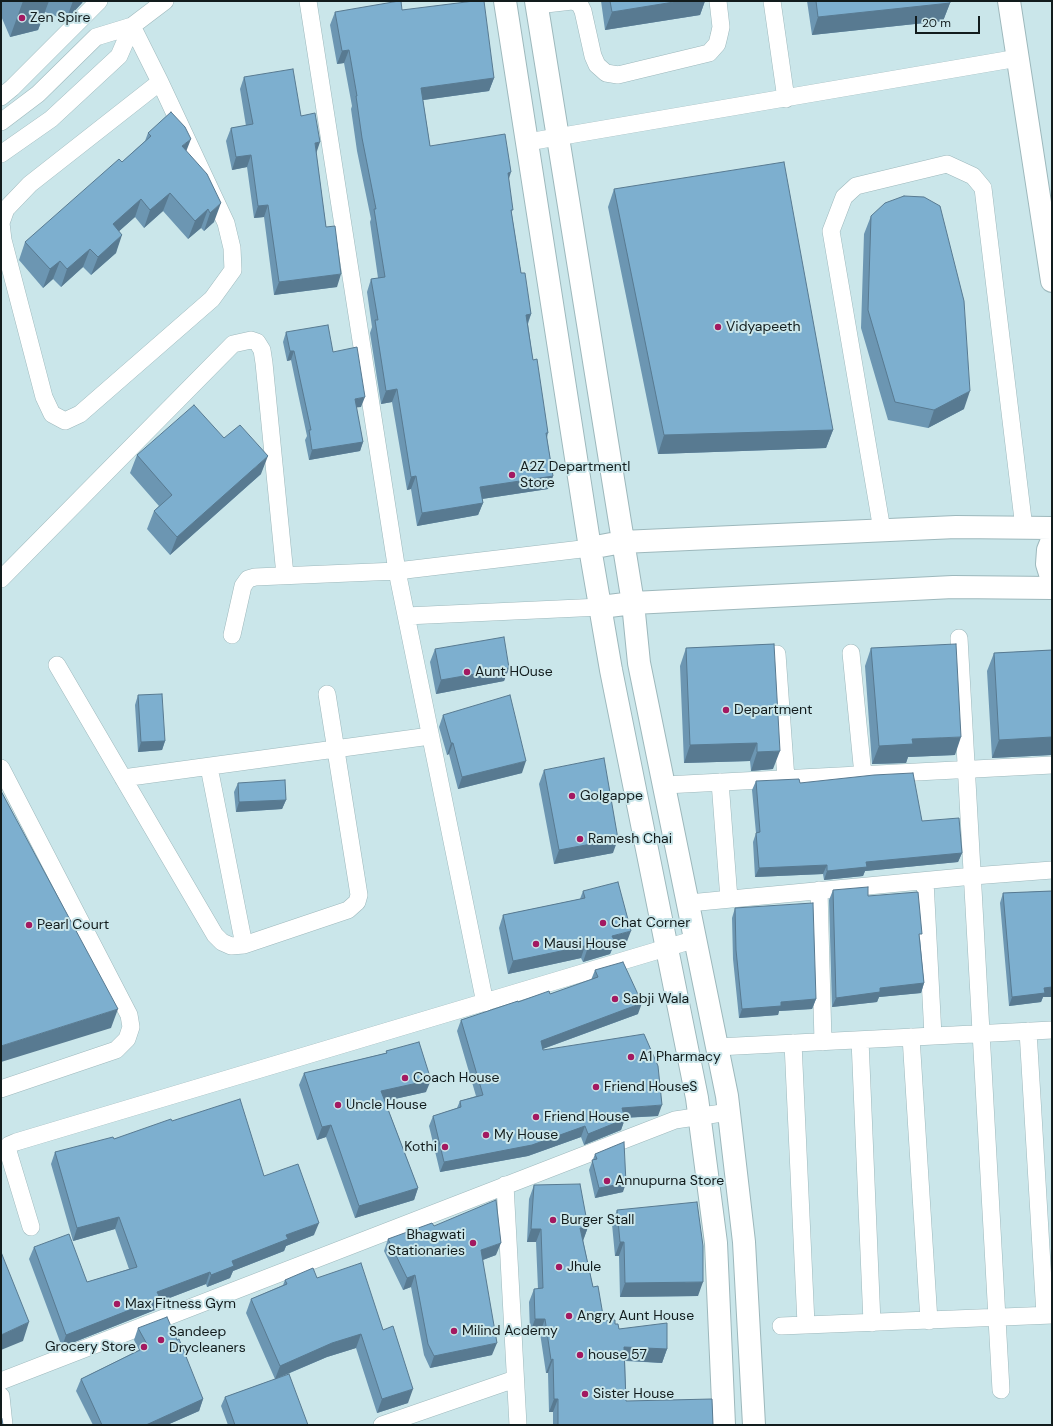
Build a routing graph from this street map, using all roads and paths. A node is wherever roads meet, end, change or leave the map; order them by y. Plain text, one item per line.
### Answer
1 (99, 1) edge
2 (165, 1) edge
3 (308, 1) edge
4 (505, 1) edge
5 (718, 1) edge
6 (772, 1) edge
7 (1009, 1) edge
8 (536, 3) edge
9 (132, 26) junction
10 (1018, 58) junction
11 (160, 82) junction
12 (1, 96) edge
13 (786, 99) junction
14 (1, 100) edge
15 (5, 119) edge
16 (558, 137) junction
17 (20, 142) junction
18 (528, 142) junction
19 (1, 154) edge
20 (1046, 203) edge
21 (1052, 281) edge
22 (1024, 528) junction
23 (1052, 528) edge
24 (882, 530) junction
25 (1052, 540) edge
26 (622, 542) junction
27 (590, 548) junction
28 (397, 571) junction
29 (285, 575) junction
30 (1, 579) edge
31 (1052, 580) edge
32 (1052, 588) edge
33 (633, 603) junction
34 (601, 608) junction
35 (406, 616) junction
36 (232, 635) dead end
37 (959, 638) dead end
38 (851, 653) dead end
39 (778, 654) dead end
40 (57, 665) dead end
41 (327, 694) dead end
42 (430, 736) junction
43 (335, 750) junction
44 (1052, 765) edge
45 (209, 767) junction
46 (1, 768) edge
47 (966, 769) junction
48 (863, 775) junction
49 (124, 778) junction
50 (786, 779) junction
51 (720, 782) junction
52 (665, 784) junction
53 (1052, 870) edge
54 (973, 876) junction
55 (925, 880) junction
56 (819, 890) junction
57 (729, 899) junction
58 (689, 903) junction
59 (696, 939) junction
60 (244, 945) junction
61 (666, 948) junction
62 (485, 1003) junction
63 (1052, 1030) edge
64 (1028, 1031) junction
65 (982, 1034) junction
66 (933, 1036) junction
67 (911, 1037) junction
68 (860, 1040) junction
69 (823, 1042) junction
70 (793, 1043) junction
71 (717, 1047) junction
72 (1, 1089) edge
73 (729, 1112) junction
74 (699, 1117) junction
75 (505, 1186) junction
76 (31, 1227) dead end
77 (1048, 1315) edge
78 (997, 1317) junction
79 (929, 1321) junction
80 (872, 1323) junction
81 (806, 1324) junction
82 (781, 1326) dead end
83 (515, 1379) junction
84 (1, 1381) edge
85 (1001, 1390) dead end
86 (1, 1396) edge
87 (4, 1425) edge
88 (382, 1425) edge
89 (518, 1425) edge
90 (724, 1425) edge
91 (754, 1425) edge

1 - 12 street
2 - 9 street
3 - 28 street
4 - 18 street
5 - 8 street
6 - 13 street
7 - 10 street
8 - 16 street
9 - 11 street
9 - 15 street
9 - 17 street
10 - 13 street
10 - 20 street
11 - 11 street
13 - 16 street
14 - 15 street
15 - 17 street
16 - 18 street
16 - 26 street
17 - 19 street
18 - 27 street
20 - 21 street
22 - 23 street
22 - 24 street
22 - 24 street
24 - 26 street
25 - 31 street
26 - 27 street
26 - 33 street
27 - 28 street
27 - 34 street
28 - 29 street
28 - 35 street
29 - 30 street
29 - 36 street
32 - 33 street
33 - 34 street
33 - 52 street
34 - 35 street
34 - 61 street
35 - 42 street
37 - 47 street
38 - 48 street
39 - 50 street
40 - 49 street
41 - 43 street
42 - 43 street
42 - 62 street
43 - 45 street
43 - 60 street
44 - 47 street
45 - 49 street
45 - 60 street
46 - 72 street
47 - 48 street
47 - 54 street
48 - 50 street
49 - 60 street
50 - 51 street
51 - 52 street
51 - 57 street
52 - 58 street
53 - 54 street
54 - 55 street
54 - 65 street
55 - 56 street
55 - 66 street
56 - 57 street
56 - 69 street
57 - 58 street
58 - 59 street
59 - 61 street
59 - 71 street
61 - 62 street
61 - 74 street
62 - 76 street
63 - 64 street
64 - 65 street
64 - 77 street
65 - 66 street
65 - 78 street
66 - 67 street
67 - 68 street
67 - 79 street
68 - 69 street
68 - 80 street
69 - 70 street
70 - 71 street
70 - 81 street
71 - 73 street
73 - 74 street
73 - 91 street
74 - 75 street
74 - 90 street
75 - 83 street
75 - 84 street
77 - 78 street
78 - 79 street
78 - 85 street
79 - 80 street
80 - 81 street
81 - 82 street
83 - 88 street
83 - 89 street
86 - 87 street

